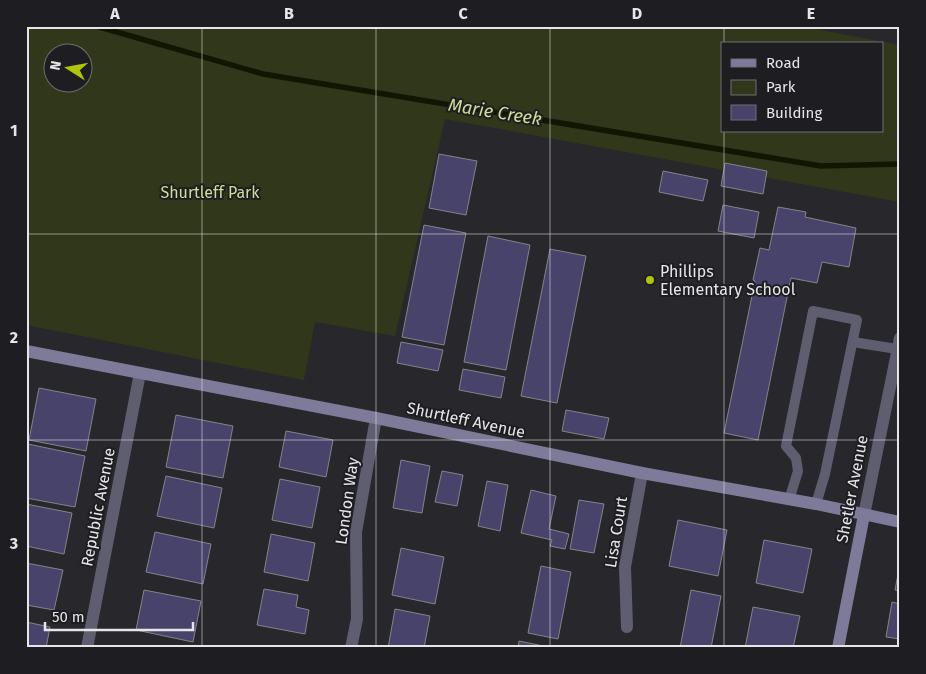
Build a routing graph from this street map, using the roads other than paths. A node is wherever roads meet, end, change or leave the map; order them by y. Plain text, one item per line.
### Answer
1 (853, 342) junction
2 (898, 343) edge
3 (26, 351) edge
4 (140, 373) junction
5 (376, 418) junction
6 (642, 473) junction
7 (789, 500) junction
8 (816, 504) junction
9 (864, 514) junction
10 (900, 522) edge
11 (627, 627) dead end
12 (87, 648) edge
13 (351, 648) edge
14 (838, 648) edge

1 - 2 lane
1 - 7 lane
1 - 8 lane
2 - 9 street, Shetler Avenue
3 - 4 street, Shurtleff Avenue
4 - 5 street, Shurtleff Avenue
4 - 12 street, Republic Avenue
5 - 6 street, Shurtleff Avenue
5 - 13 street, London Way
6 - 7 street, Shurtleff Avenue
6 - 11 street, Lisa Court
7 - 8 street, Shurtleff Avenue
8 - 9 street, Shurtleff Avenue
9 - 10 street, Shurtleff Avenue
9 - 14 street, Shetler Avenue

